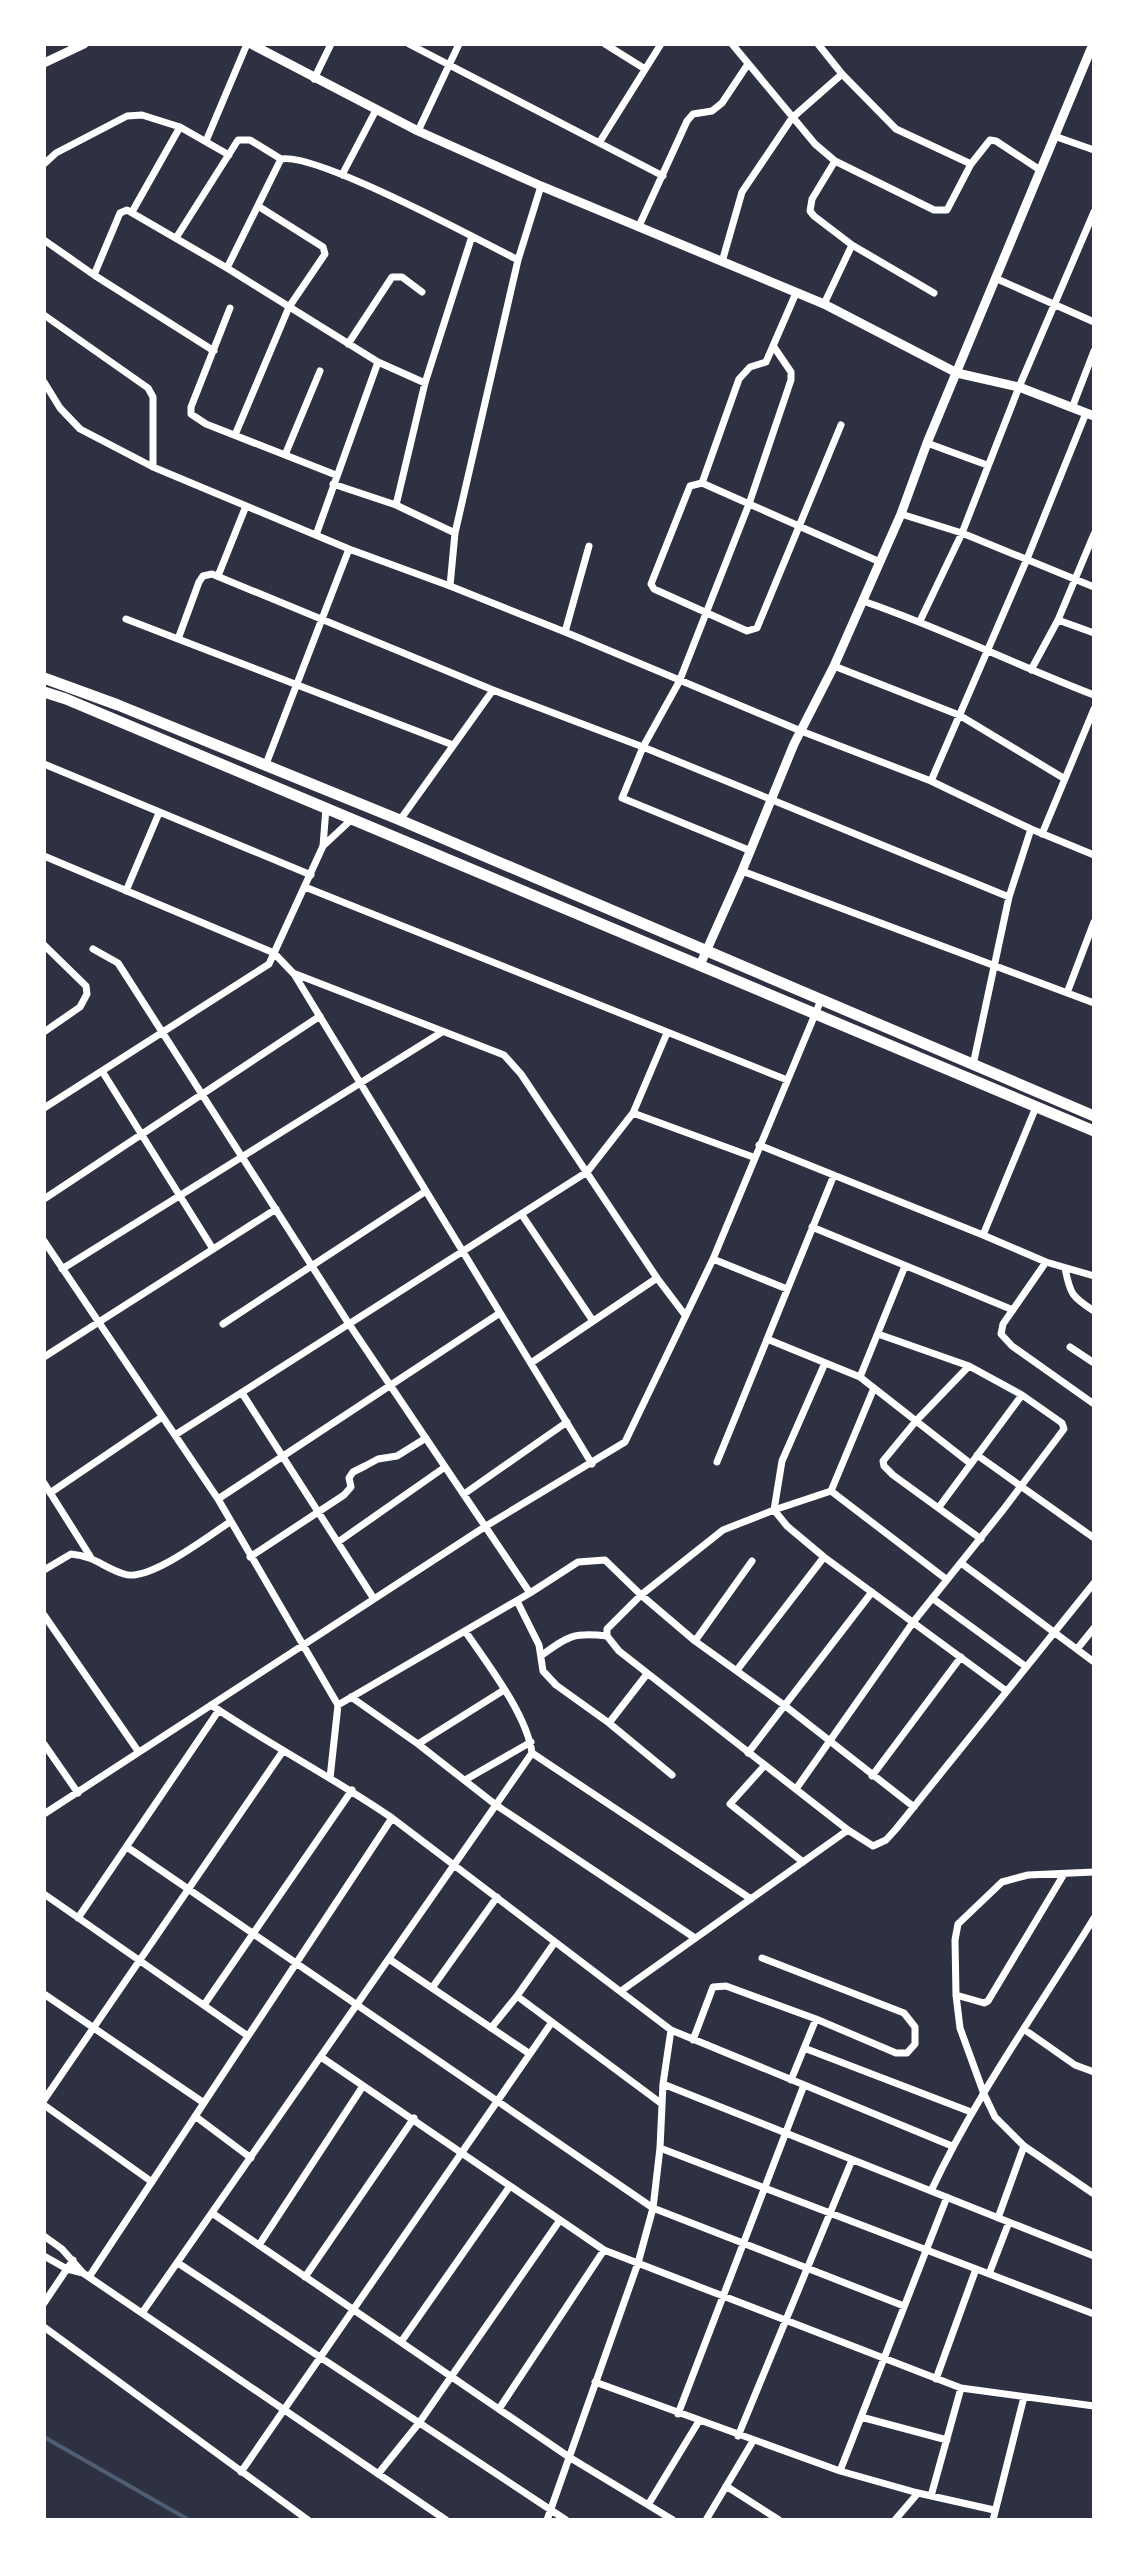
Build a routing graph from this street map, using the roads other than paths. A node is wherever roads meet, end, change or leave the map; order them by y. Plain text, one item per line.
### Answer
1 (84, 44) edge
2 (249, 44) edge
3 (331, 44) edge
4 (409, 44) edge
5 (459, 44) edge
6 (605, 44) edge
7 (661, 44) edge
8 (732, 44) edge
9 (818, 44) edge
10 (1093, 44) edge
11 (44, 63) edge
12 (748, 64) junction
13 (450, 65) junction
14 (645, 69) junction
15 (842, 74) junction
16 (314, 79) junction
17 (376, 110) junction
18 (792, 118) junction
19 (180, 127) junction
20 (418, 131) junction
21 (1054, 136) junction
22 (206, 141) junction
23 (599, 143) junction
24 (1094, 150) edge
25 (229, 155) junction
26 (281, 159) junction
27 (835, 161) junction
28 (44, 164) edge
29 (971, 164) junction
30 (1040, 170) junction
31 (342, 175) junction
32 (663, 176) junction
33 (541, 186) junction
34 (258, 206) junction
35 (132, 212) junction
36 (1094, 212) edge
37 (639, 226) junction
38 (472, 236) junction
39 (176, 238) junction
40 (44, 240) edge
41 (852, 245) junction
42 (518, 260) junction
43 (722, 262) junction
44 (227, 268) junction
45 (94, 275) junction
46 (995, 278) junction
47 (422, 292) dead end
48 (796, 293) junction
49 (934, 293) dead end
50 (824, 304) junction
51 (1055, 305) junction
52 (289, 307) junction
53 (230, 308) dead end
54 (44, 315) edge
55 (1094, 322) edge
56 (348, 344) junction
57 (774, 347) junction
58 (214, 351) junction
59 (1094, 351) edge
60 (378, 362) junction
61 (320, 371) dead end
62 (957, 373) junction
63 (44, 382) edge
64 (425, 383) junction
65 (1019, 387) junction
66 (1072, 408) junction
67 (1090, 415) edge
68 (841, 425) dead end
69 (235, 435) junction
70 (927, 443) junction
71 (285, 455) junction
72 (987, 465) junction
73 (153, 467) junction
74 (334, 480) junction
75 (702, 483) junction
76 (749, 504) junction
77 (396, 505) junction
78 (246, 506) junction
79 (901, 514) junction
80 (800, 526) junction
81 (455, 533) junction
82 (962, 533) junction
83 (1094, 534) edge
84 (316, 535) junction
85 (589, 546) dead end
86 (349, 549) junction
87 (1027, 559) junction
88 (880, 562) junction
89 (218, 576) junction
90 (1074, 579) junction
91 (450, 586) junction
92 (1094, 587) edge
93 (863, 601) junction
94 (705, 613) junction
95 (126, 619) dead end
96 (322, 619) junction
97 (1058, 620) junction
98 (920, 621) junction
99 (565, 632) junction
100 (1094, 633) edge
101 (178, 639) junction
102 (988, 649) junction
103 (834, 666) junction
104 (1031, 670) junction
105 (44, 678) edge
106 (679, 682) junction
107 (296, 684) junction
108 (493, 690) junction
109 (44, 692) edge
110 (1094, 695) edge
111 (1094, 709) edge
112 (959, 715) junction
113 (801, 731) junction
114 (453, 745) junction
115 (643, 747) junction
116 (44, 764) edge
117 (266, 764) junction
118 (1065, 779) junction
119 (931, 781) junction
120 (769, 801) junction
121 (326, 808) junction
122 (159, 813) junction
123 (353, 818) junction
124 (400, 820) junction
125 (1031, 829) junction
126 (1042, 834) junction
127 (323, 846) junction
128 (751, 851) junction
129 (1094, 855) edge
130 (44, 856) edge
131 (742, 871) junction
132 (311, 875) junction
133 (305, 887) junction
134 (126, 891) junction
135 (1009, 897) junction
136 (1094, 922) edge
137 (93, 949) dead end
138 (46, 950) edge
139 (706, 950) junction
140 (274, 953) junction
141 (700, 965) junction
142 (993, 967) junction
143 (293, 973) junction
144 (1067, 993) junction
145 (821, 1000) junction
146 (1094, 1003) edge
147 (814, 1015) junction
148 (320, 1016) junction
149 (44, 1032) edge
150 (163, 1032) junction
151 (442, 1032) junction
152 (667, 1033) junction
153 (973, 1065) junction
154 (102, 1071) junction
155 (787, 1080) junction
156 (360, 1083) junction
157 (202, 1094) junction
158 (1036, 1107) junction
159 (44, 1108) edge
160 (633, 1113) junction
161 (1094, 1116) edge
162 (1094, 1131) edge
163 (141, 1134) junction
164 (759, 1145) junction
165 (243, 1157) junction
166 (753, 1157) junction
167 (587, 1172) junction
168 (834, 1175) junction
169 (426, 1191) junction
170 (180, 1196) junction
171 (44, 1199) edge
172 (276, 1209) junction
173 (522, 1215) junction
174 (812, 1227) junction
175 (983, 1235) junction
176 (44, 1241) edge
177 (213, 1249) junction
178 (463, 1251) junction
179 (47, 1252) edge
180 (713, 1259) junction
181 (1046, 1262) junction
182 (905, 1266) junction
183 (313, 1267) junction
184 (1065, 1268) junction
185 (62, 1269) junction
186 (1094, 1276) edge
187 (657, 1278) junction
188 (787, 1289) junction
189 (1013, 1310) junction
190 (1094, 1311) edge
191 (500, 1313) junction
192 (685, 1315) junction
193 (593, 1321) junction
194 (99, 1322) junction
195 (223, 1324) dead end
196 (349, 1324) junction
197 (878, 1334) junction
198 (767, 1339) junction
199 (1070, 1347) dead end
200 (44, 1357) edge
201 (531, 1363) junction
202 (825, 1363) junction
203 (1094, 1363) edge
204 (969, 1366) junction
205 (860, 1377) junction
206 (391, 1386) junction
207 (874, 1388) junction
208 (242, 1393) junction
209 (1022, 1395) junction
210 (1094, 1404) edge
211 (162, 1417) junction
212 (916, 1421) junction
213 (567, 1422) junction
214 (175, 1435) junction
215 (426, 1438) junction
216 (977, 1455) junction
217 (283, 1456) junction
218 (717, 1462) dead end
219 (592, 1464) junction
220 (971, 1464) junction
221 (445, 1467) junction
222 (44, 1483) edge
223 (1021, 1486) junction
224 (831, 1491) junction
225 (50, 1493) junction
226 (464, 1494) junction
227 (218, 1499) junction
228 (939, 1507) junction
229 (774, 1510) junction
230 (318, 1511) junction
231 (230, 1522) junction
232 (486, 1526) junction
233 (1094, 1538) edge
234 (981, 1539) junction
235 (338, 1542) junction
236 (90, 1556) junction
237 (250, 1557) junction
238 (824, 1557) junction
239 (752, 1561) dead end
240 (961, 1563) junction
241 (44, 1570) edge
242 (946, 1579) junction
243 (1094, 1583) edge
244 (872, 1592) junction
245 (530, 1593) junction
246 (641, 1595) junction
247 (932, 1598) junction
248 (374, 1599) junction
249 (517, 1601) junction
250 (44, 1615) edge
251 (914, 1621) junction
252 (1094, 1628) edge
253 (465, 1631) junction
254 (1055, 1633) junction
255 (607, 1636) junction
256 (695, 1641) junction
257 (303, 1646) junction
258 (1077, 1649) junction
259 (542, 1655) junction
260 (961, 1657) junction
261 (1094, 1662) edge
262 (1025, 1666) junction
263 (737, 1670) junction
264 (647, 1674) junction
265 (504, 1690) junction
266 (1005, 1690) junction
267 (351, 1697) junction
268 (211, 1705) junction
269 (338, 1705) junction
270 (784, 1705) junction
271 (219, 1710) junction
272 (609, 1723) junction
273 (828, 1741) junction
274 (531, 1742) junction
275 (44, 1744) edge
276 (418, 1744) junction
277 (138, 1751) junction
278 (283, 1751) junction
279 (532, 1753) junction
280 (748, 1753) junction
281 (765, 1765) junction
282 (672, 1775) dead end
283 (872, 1776) junction
284 (330, 1778) junction
285 (465, 1780) junction
286 (796, 1789) junction
287 (352, 1790) junction
288 (78, 1793) junction
289 (496, 1805) junction
290 (914, 1807) junction
291 (44, 1814) edge
292 (392, 1818) junction
293 (848, 1830) junction
294 (127, 1847) junction
295 (803, 1862) junction
296 (455, 1864) junction
297 (1094, 1872) edge
298 (1064, 1874) junction
299 (189, 1889) junction
300 (44, 1894) edge
301 (497, 1897) junction
302 (751, 1899) junction
303 (78, 1918) junction
304 (1094, 1918) edge
305 (253, 1934) junction
306 (695, 1938) junction
307 (555, 1942) junction
308 (762, 1958) dead end
309 (389, 1959) junction
310 (140, 1960) junction
311 (296, 1963) junction
312 (432, 1988) junction
313 (621, 1991) junction
314 (44, 1994) edge
315 (956, 1995) junction
316 (517, 1996) junction
317 (204, 2005) junction
318 (357, 2005) junction
319 (816, 2019) junction
320 (552, 2022) junction
321 (94, 2028) junction
322 (491, 2028) junction
323 (671, 2030) junction
324 (1025, 2030) junction
325 (248, 2036) junction
326 (693, 2040) junction
327 (804, 2048) junction
328 (530, 2054) junction
329 (321, 2057) junction
330 (1094, 2072) edge
331 (791, 2080) junction
332 (663, 2084) junction
333 (804, 2085) junction
334 (363, 2086) junction
335 (984, 2094) junction
336 (497, 2101) junction
337 (44, 2102) edge
338 (204, 2103) junction
339 (662, 2104) junction
340 (971, 2112) junction
341 (195, 2116) junction
342 (414, 2118) junction
343 (785, 2133) junction
344 (952, 2146) junction
345 (1024, 2146) junction
346 (660, 2148) junction
347 (462, 2153) junction
348 (251, 2158) junction
349 (852, 2160) junction
350 (1094, 2181) edge
351 (152, 2182) junction
352 (510, 2186) junction
353 (764, 2188) junction
354 (1087, 2188) junction
355 (931, 2191) junction
356 (1094, 2194) edge
357 (947, 2197) junction
358 (653, 2208) junction
359 (212, 2213) junction
360 (830, 2213) junction
361 (998, 2218) junction
362 (560, 2220) junction
363 (1009, 2222) junction
364 (44, 2236) edge
365 (743, 2243) junction
366 (259, 2245) junction
367 (604, 2250) junction
368 (926, 2250) junction
369 (44, 2256) edge
370 (1094, 2256) edge
371 (73, 2260) junction
372 (178, 2263) junction
373 (638, 2263) junction
374 (807, 2268) junction
375 (67, 2269) junction
376 (976, 2269) junction
377 (989, 2274) junction
378 (86, 2275) junction
379 (305, 2277) junction
380 (723, 2297) junction
381 (44, 2303) edge
382 (904, 2306) junction
383 (353, 2310) junction
384 (142, 2313) junction
385 (1094, 2314) edge
386 (785, 2321) junction
387 (44, 2327) edge
388 (401, 2342) junction
389 (320, 2357) junction
390 (884, 2360) junction
391 (451, 2376) junction
392 (936, 2379) junction
393 (595, 2382) junction
394 (961, 2388) junction
395 (1024, 2397) junction
396 (1094, 2406) edge
397 (499, 2409) junction
398 (284, 2410) junction
399 (678, 2414) junction
400 (861, 2417) junction
401 (699, 2421) junction
402 (419, 2423) junction
403 (738, 2436) junction
404 (947, 2440) junction
405 (753, 2441) junction
406 (569, 2457) junction
407 (840, 2471) junction
408 (241, 2472) junction
409 (378, 2474) junction
410 (726, 2486) junction
411 (918, 2493) junction
412 (931, 2496) junction
413 (648, 2505) junction
414 (551, 2510) junction
415 (994, 2510) junction
416 (898, 2519) edge
417 (308, 2520) edge
418 (446, 2520) edge
419 (547, 2520) edge
420 (566, 2520) edge
421 (673, 2520) edge
422 (706, 2520) edge
423 (779, 2520) edge
424 (993, 2520) edge

1 - 11 street
2 - 16 street
2 - 22 street
3 - 16 street
4 - 13 street
5 - 13 street
6 - 14 street
7 - 14 street
8 - 12 street
9 - 15 street
10 - 21 street
12 - 18 street
12 - 32 street
13 - 20 street
13 - 23 street
14 - 23 street
15 - 18 street
15 - 29 street
16 - 17 street
17 - 20 street
17 - 31 street
18 - 27 street
18 - 43 street
19 - 22 street
19 - 28 street
19 - 35 street
20 - 33 street
21 - 24 street
21 - 30 street
22 - 25 street
23 - 32 street
25 - 26 street
25 - 39 street
26 - 31 street
26 - 34 street
27 - 29 street
27 - 41 street
29 - 30 street
30 - 46 street
31 - 38 street
32 - 37 street
33 - 37 street
33 - 42 street
34 - 44 street
34 - 52 street
35 - 39 street
35 - 45 street
36 - 51 street
37 - 43 street
38 - 42 street
38 - 64 street
39 - 44 street
40 - 45 street
41 - 49 street
41 - 50 street
42 - 81 street
43 - 48 street
44 - 52 street
45 - 58 street
46 - 51 street
46 - 62 street
47 - 56 street
48 - 50 street
48 - 57 street
50 - 62 street
51 - 55 street
51 - 65 street
52 - 56 street
52 - 69 street
53 - 58 street
54 - 73 street
56 - 60 street
57 - 75 street
57 - 76 street
58 - 69 street
59 - 66 street
60 - 64 street
60 - 74 street
61 - 71 street
62 - 65 street
62 - 70 street
63 - 73 street
64 - 77 street
65 - 66 street
65 - 72 street
66 - 67 street
67 - 87 street
68 - 80 street
69 - 71 street
70 - 72 street
70 - 79 street
71 - 74 street
72 - 82 street
73 - 78 street
74 - 77 street
74 - 84 street
75 - 76 street
75 - 94 street
76 - 80 street
76 - 94 street
77 - 81 street
78 - 84 street
78 - 89 street
79 - 82 street
79 - 88 street
80 - 88 street
80 - 94 street
81 - 91 street
82 - 87 street
82 - 98 street
83 - 90 street
84 - 86 street
85 - 99 street
86 - 91 street
86 - 96 street
87 - 90 street
87 - 102 street
88 - 93 street
89 - 96 street
89 - 101 street
90 - 92 street
90 - 97 street
91 - 99 street
93 - 98 street
93 - 103 street
94 - 106 street
95 - 101 street
96 - 107 street
96 - 108 street
97 - 100 street
97 - 104 street
98 - 102 street
99 - 106 street
101 - 107 street
102 - 104 street
102 - 112 street
103 - 112 street
103 - 113 street
104 - 110 street
105 - 117 main road
106 - 113 street
106 - 115 street
107 - 114 street
107 - 117 street
108 - 114 street
108 - 115 street
109 - 121 main road
111 - 118 street
112 - 118 street
112 - 119 street
113 - 119 street
113 - 120 street
114 - 124 street
115 - 120 street
115 - 128 street
116 - 122 street
117 - 124 main road
118 - 126 street
119 - 125 street
120 - 128 street
120 - 135 street
121 - 123 main road
121 - 127 street
122 - 132 street
122 - 134 street
123 - 127 street
123 - 141 main road
124 - 139 main road
125 - 126 street
125 - 135 street
126 - 129 street
127 - 132 street
128 - 131 street
130 - 134 street
131 - 139 street
131 - 142 street
132 - 133 street
133 - 140 street
133 - 152 street
134 - 140 street
135 - 142 street
136 - 144 street
137 - 150 street
138 - 149 street
139 - 141 street
139 - 145 main road
140 - 143 street
140 - 150 street
141 - 147 main road
142 - 144 street
142 - 153 street
143 - 148 street
143 - 151 street
144 - 146 street
145 - 147 street
145 - 153 main road
147 - 155 street
147 - 158 main road
148 - 156 street
148 - 157 street
150 - 154 street
150 - 157 street
151 - 156 street
151 - 167 street
152 - 155 street
152 - 160 street
153 - 161 main road
154 - 159 street
154 - 163 street
155 - 164 street
156 - 165 street
156 - 169 street
157 - 163 street
157 - 165 street
158 - 162 main road
158 - 175 street
160 - 166 street
160 - 167 street
163 - 170 street
163 - 171 street
164 - 166 street
164 - 168 street
165 - 170 street
165 - 172 street
166 - 180 street
167 - 173 street
167 - 187 street
168 - 174 street
168 - 175 street
169 - 178 street
169 - 183 street
170 - 177 street
170 - 185 street
172 - 177 street
172 - 183 street
173 - 178 street
173 - 193 street
174 - 182 street
174 - 188 street
175 - 181 street
176 - 179 street
177 - 194 street
178 - 191 street
178 - 196 street
179 - 185 street
180 - 188 street
180 - 192 street
181 - 184 street
181 - 189 street
182 - 189 street
182 - 197 street
183 - 195 street
183 - 196 street
184 - 186 street
184 - 190 street
185 - 194 street
187 - 192 street
187 - 193 street
188 - 198 street
189 - 210 street
191 - 201 street
191 - 206 street
192 - 219 street
193 - 201 street
194 - 200 street
194 - 211 street
196 - 206 street
196 - 208 street
197 - 204 street
197 - 205 street
198 - 202 street
198 - 218 street
199 - 203 street
201 - 213 street
202 - 205 street
202 - 229 street
204 - 209 street
204 - 212 street
205 - 207 street
206 - 215 street
206 - 217 street
207 - 212 street
207 - 224 street
208 - 214 street
208 - 217 street
209 - 216 street
209 - 223 street
211 - 214 street
211 - 225 street
212 - 220 street
212 - 228 street
213 - 219 street
213 - 226 street
214 - 227 street
215 - 221 street
215 - 230 street
216 - 220 street
216 - 223 street
217 - 227 street
217 - 230 street
219 - 232 street
220 - 228 street
221 - 226 street
221 - 235 street
222 - 225 street
223 - 233 street
223 - 234 street
224 - 229 street
224 - 242 street
225 - 236 street
226 - 232 street
227 - 231 street
228 - 234 street
229 - 238 street
229 - 246 street
230 - 235 street
230 - 237 street
231 - 236 street
231 - 237 street
232 - 245 street
232 - 248 street
234 - 240 street
235 - 248 street
236 - 241 street
237 - 257 street
238 - 244 street
238 - 263 street
239 - 256 street
240 - 242 street
240 - 254 street
242 - 247 street
243 - 254 street
244 - 251 street
244 - 270 street
245 - 246 street
245 - 249 street
246 - 255 street
246 - 256 street
247 - 251 street
247 - 262 street
248 - 257 street
249 - 253 street
249 - 259 street
250 - 277 street
251 - 260 street
251 - 273 street
252 - 258 street
253 - 265 street
253 - 267 street
254 - 258 street
254 - 262 street
255 - 259 street
255 - 264 street
256 - 263 street
257 - 268 street
257 - 269 street
258 - 261 street
259 - 272 street
260 - 266 street
260 - 283 street
262 - 266 street
263 - 270 street
264 - 272 street
264 - 280 street
265 - 274 street
265 - 276 street
266 - 290 street
267 - 269 street
267 - 276 street
268 - 271 street
268 - 277 street
269 - 284 street
270 - 273 street
270 - 280 street
271 - 278 street
271 - 294 street
272 - 282 street
273 - 283 street
273 - 286 street
274 - 279 street
274 - 285 street
275 - 288 street
276 - 285 street
277 - 288 street
278 - 284 street
278 - 299 street
279 - 289 street
279 - 302 street
280 - 281 street
281 - 286 street
281 - 295 street
283 - 290 street
284 - 287 street
285 - 289 street
286 - 293 street
287 - 292 street
287 - 305 street
288 - 291 street
289 - 296 street
289 - 306 street
290 - 293 street
292 - 296 street
292 - 311 street
293 - 295 street
294 - 299 street
294 - 303 street
295 - 302 street
296 - 301 street
296 - 309 street
297 - 298 street
298 - 315 street
298 - 315 street
299 - 305 street
299 - 310 street
300 - 303 street
301 - 307 street
301 - 312 street
302 - 306 street
303 - 310 street
304 - 324 street
305 - 311 street
305 - 317 street
306 - 313 street
307 - 313 street
307 - 316 street
308 - 319 street
309 - 312 street
309 - 318 street
310 - 317 street
310 - 321 street
311 - 318 street
311 - 325 street
312 - 322 street
313 - 323 street
314 - 321 street
315 - 335 street
316 - 320 street
316 - 322 street
317 - 325 street
318 - 329 street
318 - 336 street
319 - 326 street
319 - 327 street
320 - 328 street
320 - 339 street
321 - 337 street
321 - 338 street
322 - 328 street
323 - 326 street
323 - 332 street
324 - 330 street
324 - 335 street
325 - 338 street
326 - 331 street
327 - 331 street
327 - 340 street
328 - 336 street
329 - 334 street
329 - 348 street
331 - 333 street
332 - 339 street
332 - 343 street
333 - 343 street
333 - 344 street
334 - 342 street
334 - 366 street
335 - 340 street
335 - 345 street
336 - 347 street
336 - 358 street
337 - 351 street
338 - 341 street
339 - 346 street
340 - 344 street
341 - 348 street
341 - 351 street
342 - 347 street
342 - 379 street
343 - 349 street
343 - 353 street
344 - 355 street
345 - 354 street
345 - 361 street
346 - 353 street
346 - 358 street
347 - 352 street
347 - 383 street
348 - 359 street
349 - 355 street
349 - 360 street
350 - 354 street
351 - 378 street
352 - 362 street
352 - 388 street
353 - 360 street
353 - 365 street
354 - 356 street
355 - 357 street
357 - 361 street
357 - 368 street
358 - 365 street
358 - 373 street
359 - 366 street
359 - 372 street
360 - 368 street
360 - 374 street
361 - 363 street
362 - 367 street
362 - 391 street
363 - 370 street
363 - 377 street
364 - 371 street
365 - 374 street
365 - 380 street
366 - 379 street
367 - 373 street
367 - 397 street
368 - 376 street
368 - 382 street
369 - 375 street
371 - 375 street
371 - 378 street
372 - 384 street
372 - 389 street
373 - 380 street
373 - 393 street
374 - 382 street
374 - 386 street
375 - 378 street
375 - 381 street
376 - 377 street
376 - 392 street
377 - 385 street
378 - 384 street
379 - 383 street
380 - 386 street
380 - 399 street
382 - 390 street
383 - 388 street
383 - 389 street
384 - 398 street
386 - 390 street
386 - 403 street
387 - 408 street
388 - 391 street
389 - 398 street
389 - 402 street
390 - 392 street
390 - 400 street
391 - 397 street
391 - 402 street
392 - 394 street
393 - 399 street
393 - 406 street
394 - 395 street
394 - 404 street
395 - 396 street
395 - 415 street
397 - 406 street
398 - 408 street
398 - 409 street
399 - 401 street
400 - 404 street
400 - 407 street
401 - 403 street
401 - 413 street
402 - 409 street
402 - 414 street
403 - 405 street
404 - 412 street
405 - 407 street
405 - 410 street
406 - 413 street
406 - 414 street
407 - 411 street
408 - 417 street
409 - 418 street
410 - 422 street
410 - 423 street
411 - 412 street
411 - 416 street
412 - 415 street
413 - 421 street
414 - 419 street
414 - 420 street
415 - 424 street

